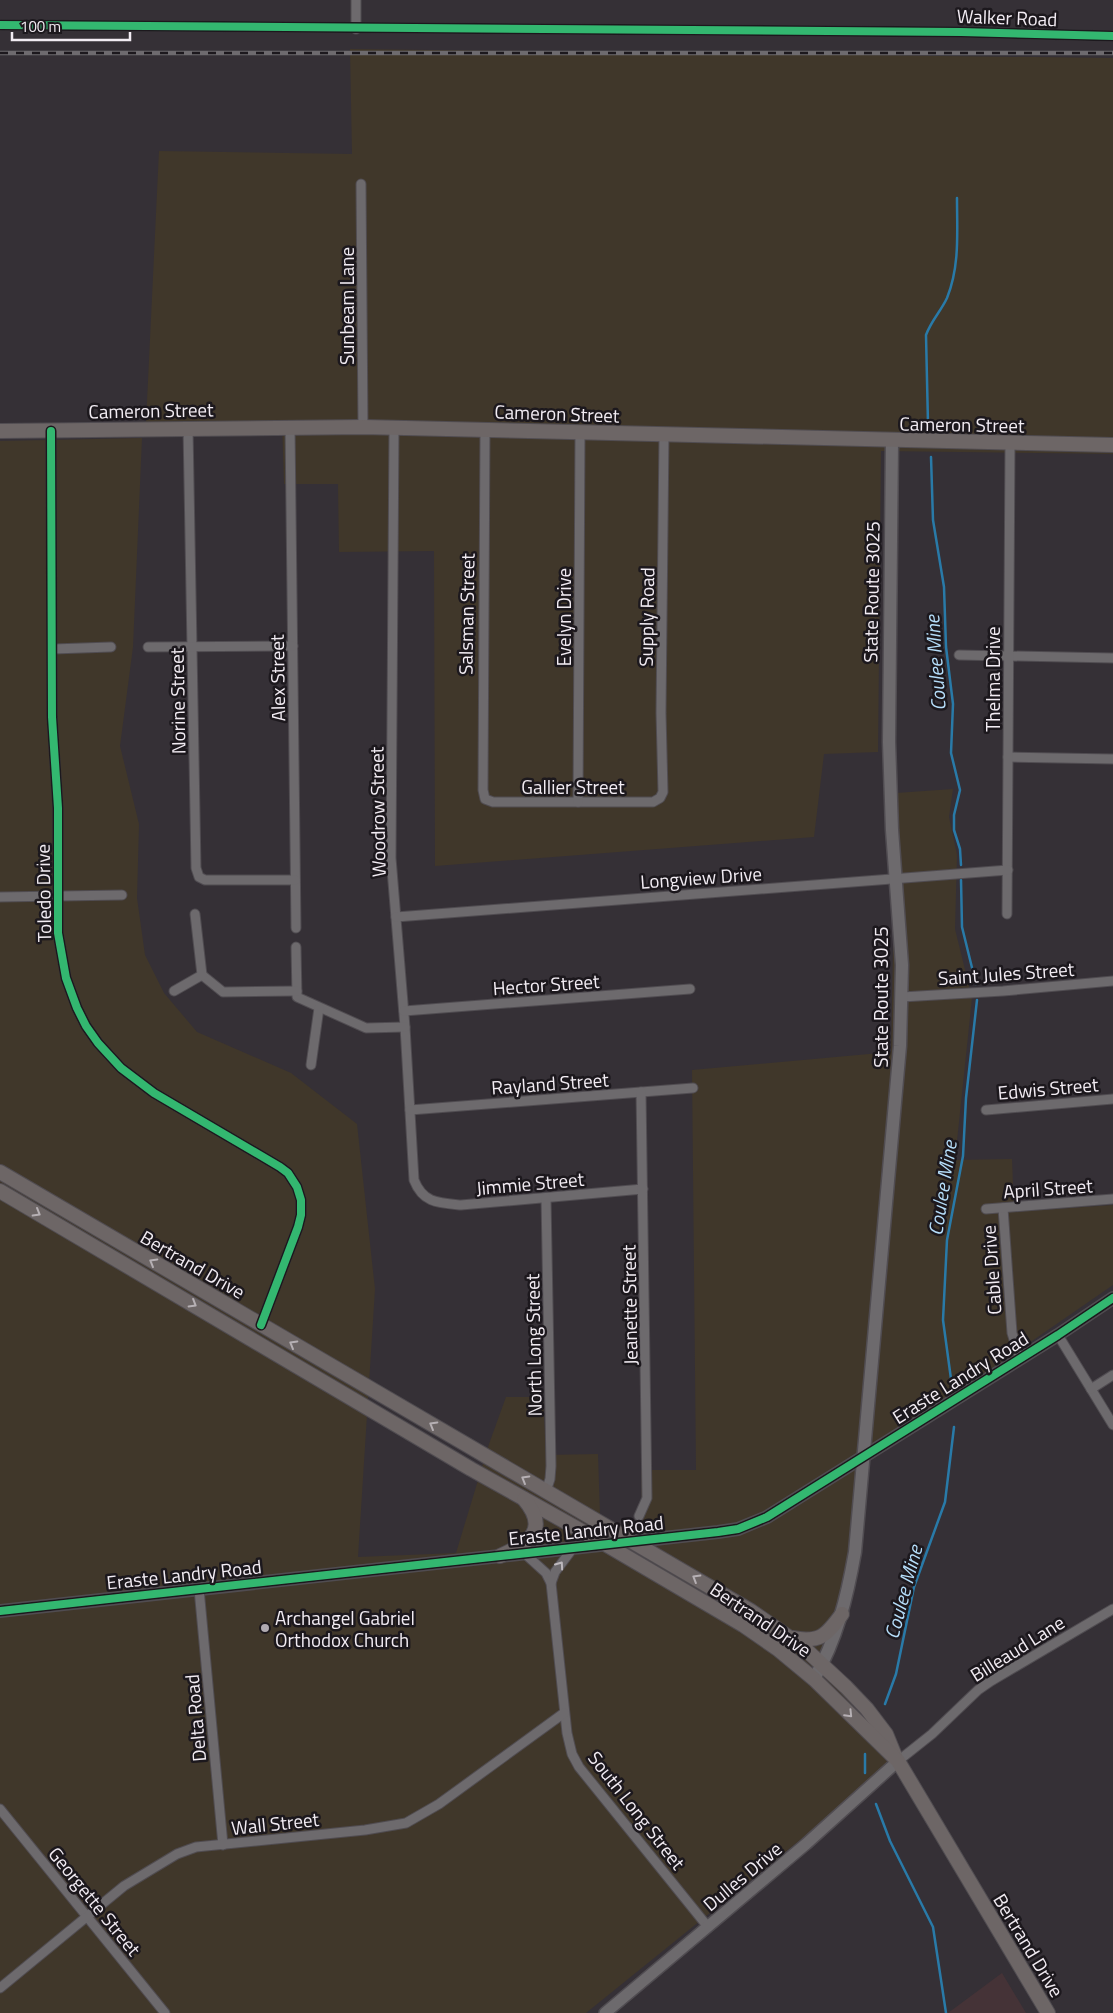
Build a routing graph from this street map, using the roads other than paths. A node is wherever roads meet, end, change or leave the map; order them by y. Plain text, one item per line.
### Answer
1 (356, 0) edge
2 (0, 25) edge
3 (356, 29) junction
4 (1113, 36) edge
5 (361, 184) dead end
6 (290, 427) junction
7 (363, 427) junction
8 (188, 428) junction
9 (394, 428) junction
10 (485, 430) junction
11 (0, 431) edge
12 (51, 431) junction
13 (580, 432) junction
14 (664, 434) junction
15 (892, 441) junction
16 (1010, 444) junction
17 (1113, 445) edge
18 (192, 646) junction
19 (293, 646) junction
20 (112, 647) dead end
21 (148, 647) dead end
22 (52, 649) junction
23 (959, 655) dead end
24 (1008, 656) junction
25 (1113, 658) edge
26 (1008, 757) junction
27 (1113, 759) edge
28 (660, 798) joint
29 (485, 799) joint
30 (578, 802) junction
31 (1008, 870) junction
32 (896, 878) junction
33 (295, 880) junction
34 (57, 896) junction
35 (122, 896) dead end
36 (0, 897) edge
37 (195, 914) dead end
38 (1007, 914) dead end
39 (396, 917) junction
40 (296, 928) dead end
41 (296, 947) dead end
42 (202, 975) junction
43 (1113, 981) edge
44 (690, 989) dead end
45 (174, 991) dead end
46 (297, 991) junction
47 (902, 996) junction
48 (319, 1008) junction
49 (404, 1011) junction
50 (405, 1027) junction
51 (311, 1065) dead end
52 (693, 1088) dead end
53 (641, 1092) junction
54 (1113, 1099) edge
55 (410, 1110) junction
56 (986, 1110) dead end
57 (0, 1172) edge
58 (643, 1189) junction
59 (0, 1191) edge
60 (421, 1194) joint
61 (546, 1198) junction
62 (1113, 1199) edge
63 (1004, 1208) junction
64 (986, 1209) dead end
65 (1113, 1298) edge
66 (261, 1325) junction
67 (1058, 1335) junction
68 (1020, 1359) junction
69 (1113, 1375) edge
70 (367, 1388) junction
71 (1091, 1388) junction
72 (357, 1400) junction
73 (1113, 1425) edge
74 (864, 1457) junction
75 (546, 1491) junction
76 (522, 1497) junction
77 (639, 1516) dead end
78 (632, 1541) junction
79 (605, 1544) junction
80 (573, 1548) junction
81 (524, 1553) junction
82 (500, 1556) junction
83 (550, 1583) junction
84 (199, 1589) junction
85 (1113, 1609) edge
86 (0, 1611) edge
87 (842, 1614) junction
88 (790, 1638) junction
89 (823, 1664) junction
90 (814, 1679) junction
91 (564, 1713) junction
92 (898, 1761) junction
93 (0, 1809) edge
94 (224, 1845) junction
95 (87, 1917) junction
96 (708, 1927) junction
97 (0, 1988) edge
98 (165, 2013) edge
99 (605, 2013) edge
100 (1048, 2013) edge

1 - 3 street
2 - 3 street, Walker Road
3 - 4 street, Walker Road
5 - 7 street, Sunbeam Lane
6 - 7 main road, Cameron Street
6 - 8 main road, Cameron Street
6 - 19 street, Alex Street
7 - 9 main road, Cameron Street
8 - 12 main road, Cameron Street
8 - 18 street, Norine Street
9 - 10 main road, Cameron Street
9 - 39 street, Woodrow Street
10 - 13 main road, Cameron Street
10 - 29 street, Salsman Street
11 - 12 main road, Cameron Street
12 - 22 street, Toledo Drive
13 - 14 main road, Cameron Street
13 - 30 street, Evelyn Drive
14 - 15 main road, Cameron Street
14 - 28 street, Supply Road
15 - 16 main road, Cameron Street
15 - 32 main road, State Route 3025
16 - 17 main road, Cameron Street
16 - 24 street, Thelma Drive
18 - 19 street
18 - 21 street
18 - 33 street, Norine Street
19 - 33 street, Alex Street
20 - 22 street
22 - 34 street, Toledo Drive
23 - 24 street
24 - 25 street
24 - 26 street, Thelma Drive
26 - 27 street
26 - 31 street, Thelma Drive
28 - 30 street, Gallier Street
29 - 30 street, Gallier Street
31 - 32 street, Longview Drive
31 - 38 street, Thelma Drive
32 - 39 street, Longview Drive
32 - 47 main road, State Route 3025
33 - 40 street, Alex Street
34 - 35 street
34 - 36 street
34 - 66 street, Toledo Drive
37 - 42 street
39 - 49 street, Woodrow Street
41 - 46 street
42 - 45 street
42 - 46 street
43 - 47 street, Saint Jules Street
44 - 49 street, Hector Street
46 - 48 street
47 - 74 main road, State Route 3025
48 - 50 street
48 - 51 street
49 - 50 street, Woodrow Street
50 - 55 street, Woodrow Street
52 - 53 street, Rayland Street
53 - 55 street, Rayland Street
53 - 58 street, Jeanette Street
54 - 56 street, Edwis Street
55 - 60 street, Woodrow Street
66 -> 57 main road, Bertrand Drive
58 - 61 street, Jimmie Street
58 - 77 street, Jeanette Street
59 -> 72 main road, Bertrand Drive
60 - 61 street, Jimmie Street
61 - 75 street, North Long Street
62 - 63 street, April Street
63 - 64 street, April Street
63 - 68 street, Cable Drive
65 - 67 street, Eraste Landry Road
70 -> 66 main road, Bertrand Drive
67 - 68 street, Eraste Landry Road
67 - 71 street
68 - 74 street, Eraste Landry Road
69 - 71 street
70 - 72 street
75 -> 70 main road, Bertrand Drive
71 - 73 street
72 - 76 main road, Bertrand Drive
74 - 78 street, Eraste Landry Road
74 - 87 main road, State Route 3025
75 - 78 main road, Bertrand Drive
76 - 79 main road, Bertrand Drive
76 - 82 main road
78 - 79 street, Eraste Landry Road
88 -> 78 main road, Bertrand Drive
79 - 80 street, Eraste Landry Road
79 - 90 main road, Bertrand Drive
80 - 81 street, Eraste Landry Road
83 -> 80 street
81 - 82 street, Eraste Landry Road
81 - 83 street
82 - 84 street, Eraste Landry Road
83 - 91 street, South Long Street
84 - 86 street, Eraste Landry Road
84 - 94 street, Delta Road
85 - 92 street, Billeaud Lane
87 - 88 main road
87 - 89 main road, State Route 3025
88 - 89 main road, Bertrand Drive
89 - 90 main road, State Route 3025
89 - 92 main road, Bertrand Drive
90 -> 92 main road, Bertrand Drive
91 - 94 street, Wall Street
91 - 96 street, South Long Street
92 - 96 street, Dulles Drive
92 - 100 main road, Bertrand Drive
93 - 95 street, Georgette Street
94 - 95 street, Wall Street
95 - 97 street, Wall Street
95 - 98 street, Georgette Street
96 - 99 street, Dulles Drive

